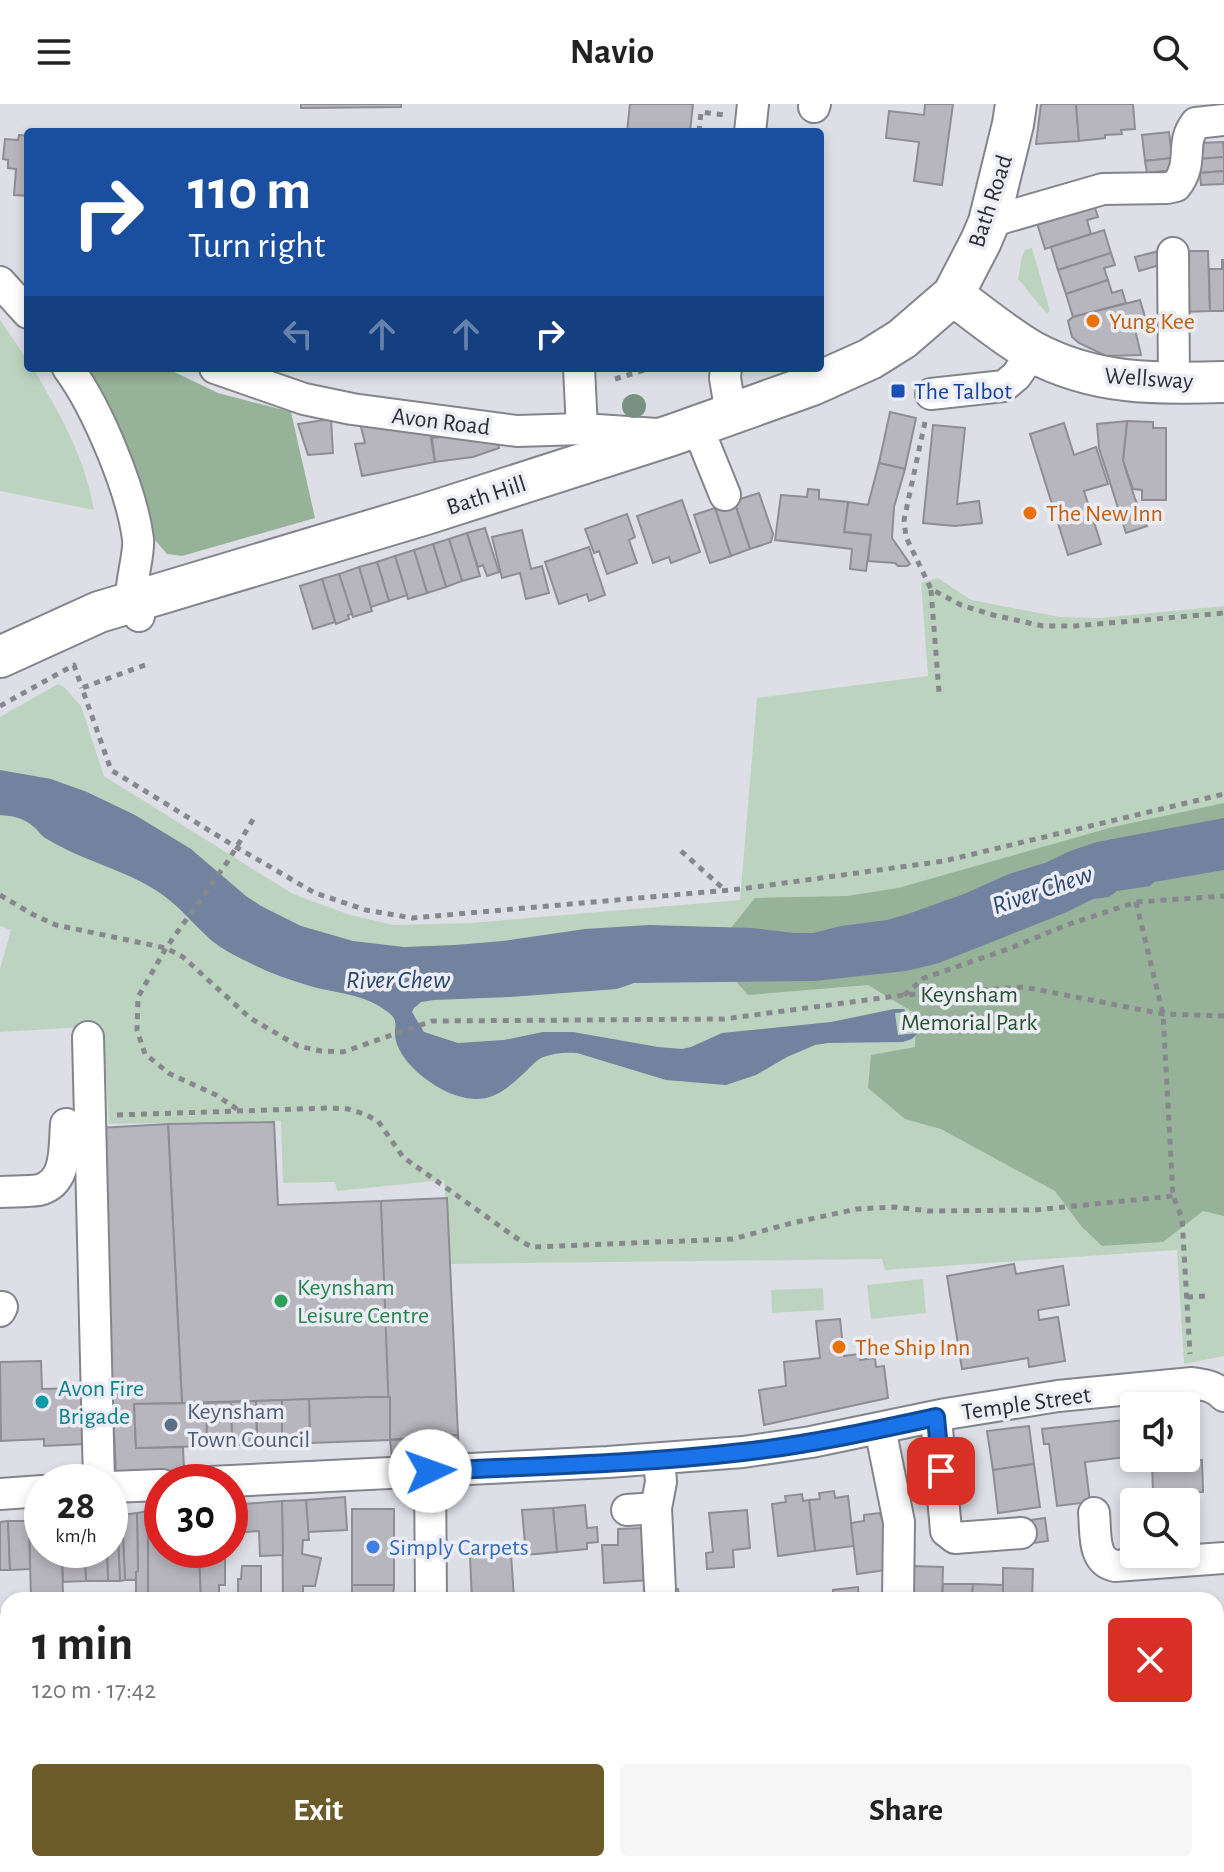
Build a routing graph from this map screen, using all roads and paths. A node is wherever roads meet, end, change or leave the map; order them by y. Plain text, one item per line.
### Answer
1 (753, 104) edge
2 (1016, 104) edge
3 (1224, 120) edge
4 (750, 128) edge
5 (989, 222) junction
6 (1173, 253) dead end
7 (0, 282) edge
8 (953, 295) junction
9 (24, 309) edge
10 (1033, 352) junction
11 (71, 372) edge
12 (226, 372) edge
13 (579, 372) edge
14 (638, 372) edge
15 (726, 372) edge
16 (615, 379) dead end
17 (1224, 382) edge
18 (1174, 383) junction
19 (931, 394) joint
20 (700, 425) junction
21 (582, 429) junction
22 (725, 495) dead end
23 (931, 589) junction
24 (135, 610) junction
25 (1224, 613) edge
26 (0, 657) edge
27 (145, 665) dead end
28 (82, 688) junction
29 (939, 692) dead end
30 (0, 706) edge
31 (1224, 794) edge
32 (254, 818) dead end
33 (236, 847) junction
34 (681, 851) dead end
35 (726, 890) junction
36 (0, 895) edge
37 (1224, 896) edge
38 (1136, 902) junction
39 (166, 948) junction
40 (904, 995) junction
41 (1163, 1014) junction
42 (1224, 1016) edge
43 (88, 1037) dead end
44 (239, 1110) junction
45 (113, 1115) dead end
46 (66, 1124) dead end
47 (0, 1192) edge
48 (1173, 1196) junction
49 (1207, 1296) dead end
50 (1187, 1297) junction
51 (1189, 1340) dead end
52 (1223, 1392) edge
53 (936, 1417) junction
54 (880, 1428) junction
55 (659, 1459) junction
56 (99, 1464) edge
57 (430, 1471) junction
58 (248, 1480) edge
59 (24, 1492) edge
60 (0, 1494) edge
61 (1094, 1513) dead end
62 (1021, 1533) dead end
63 (1224, 1558) edge
64 (667, 1573) dead end
65 (431, 1592) edge
66 (898, 1592) edge

1 - 4 street
2 - 5 main road, Bath Road
3 - 5 street
5 - 8 main road, Bath Road
6 - 18 street
7 - 9 street
8 - 10 main road, Wellsway
8 - 20 main road, Bath Hill
10 - 18 main road, Wellsway
10 - 19 street
11 - 24 street
12 - 21 street, Avon Road
13 - 21 street
14 - 16 path
15 - 20 street
17 - 18 main road, Wellsway
19 - 23 path
20 - 21 street, Avon Road
20 - 22 street
20 - 24 main road, Bath Hill
23 - 25 path
23 - 29 path
24 - 26 main road, Bath Hill
27 - 28 path
28 - 30 path
28 - 33 path
31 - 35 path
32 - 33 path
33 - 35 path
33 - 39 path
34 - 35 path
36 - 39 path
37 - 38 path
38 - 40 path
38 - 41 path
39 - 40 path
39 - 44 path
40 - 41 path
41 - 42 path
41 - 48 path
43 - 56 street
44 - 45 path
44 - 48 path
46 - 47 street
48 - 50 path
49 - 50 path
50 - 51 path
52 - 53 street, Temple Street
53 - 54 street, Temple Street
53 - 62 street
54 - 55 street, Temple Street
54 - 66 street
55 - 57 street, Temple Street
55 - 64 street
57 - 58 street, Temple Street
57 - 65 street
59 - 60 street
61 - 63 street

